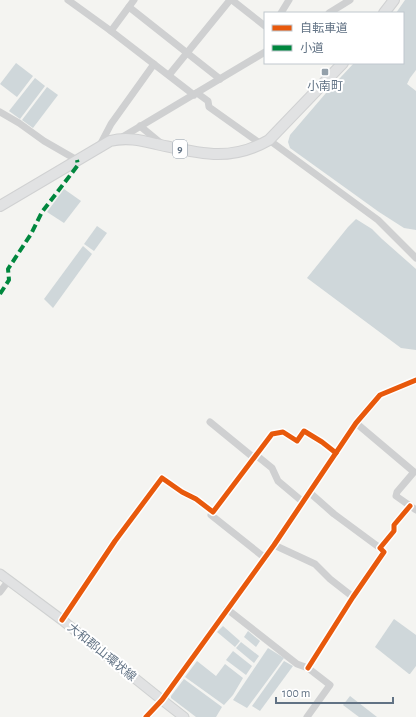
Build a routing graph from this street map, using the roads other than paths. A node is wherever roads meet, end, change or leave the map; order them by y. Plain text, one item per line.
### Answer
1 (68, 0) edge
2 (134, 0) edge
3 (231, 0) edge
4 (289, 0) edge
5 (350, 0) edge
6 (394, 0) edge
7 (129, 7) junction
8 (282, 12) edge
9 (331, 12) edge
10 (385, 12) edge
11 (264, 25) edge
12 (111, 31) junction
13 (186, 53) junction
14 (264, 53) edge
15 (154, 64) junction
16 (341, 64) edge
17 (169, 75) junction
18 (220, 80) junction
19 (196, 94) junction
20 (0, 112) edge
21 (140, 126) junction
22 (119, 139) junction
23 (265, 142) junction
24 (165, 146) junction
25 (99, 148) junction
26 (77, 160) junction
27 (0, 206) edge
28 (416, 258) edge
29 (416, 380) edge
30 (210, 422) dead end
31 (356, 423) junction
32 (336, 453) junction
33 (255, 457) junction
34 (309, 492) junction
35 (303, 502) junction
36 (413, 508) edge
37 (213, 512) junction
38 (274, 544) junction
39 (380, 548) junction
40 (265, 558) junction
41 (0, 574) edge
42 (9, 580) junction
43 (0, 592) edge
44 (353, 597) junction
45 (227, 609) junction
46 (62, 620) junction
47 (308, 668) junction
48 (162, 700) junction
49 (146, 717) edge
50 (184, 717) edge
51 (307, 717) edge

1 - 12 street
2 - 7 street
3 - 11 street
3 - 13 street
4 - 8 street
5 - 9 street
6 - 10 main road
7 - 12 street
7 - 13 street
12 - 15 street
13 - 17 street
13 - 18 street
14 - 18 street
15 - 17 street
15 - 25 street
16 - 23 main road, 9
17 - 19 street
18 - 19 street
19 - 21 street
19 - 23 street
20 - 26 street
21 - 22 street
21 - 24 street
22 - 24 main road, 9
22 - 25 main road, 9
23 - 24 main road, 9
23 - 28 street
25 - 26 main road, 9
26 - 27 main road, 9
29 - 31 street
30 - 33 street
31 - 32 street
31 - 36 street
32 - 33 street
32 - 34 street
33 - 35 street
33 - 37 street
34 - 35 street
34 - 39 street
35 - 38 street
36 - 39 street
37 - 40 street
37 - 46 street
38 - 40 street
38 - 44 street
39 - 44 street
40 - 45 street
41 - 42 main road, 大和郡山環状線
42 - 43 street
42 - 46 main road, 大和郡山環状線
44 - 47 street
45 - 47 street
45 - 48 street
46 - 48 main road, 大和郡山環状線
47 - 51 street
48 - 49 street
48 - 50 main road, 大和郡山環状線

